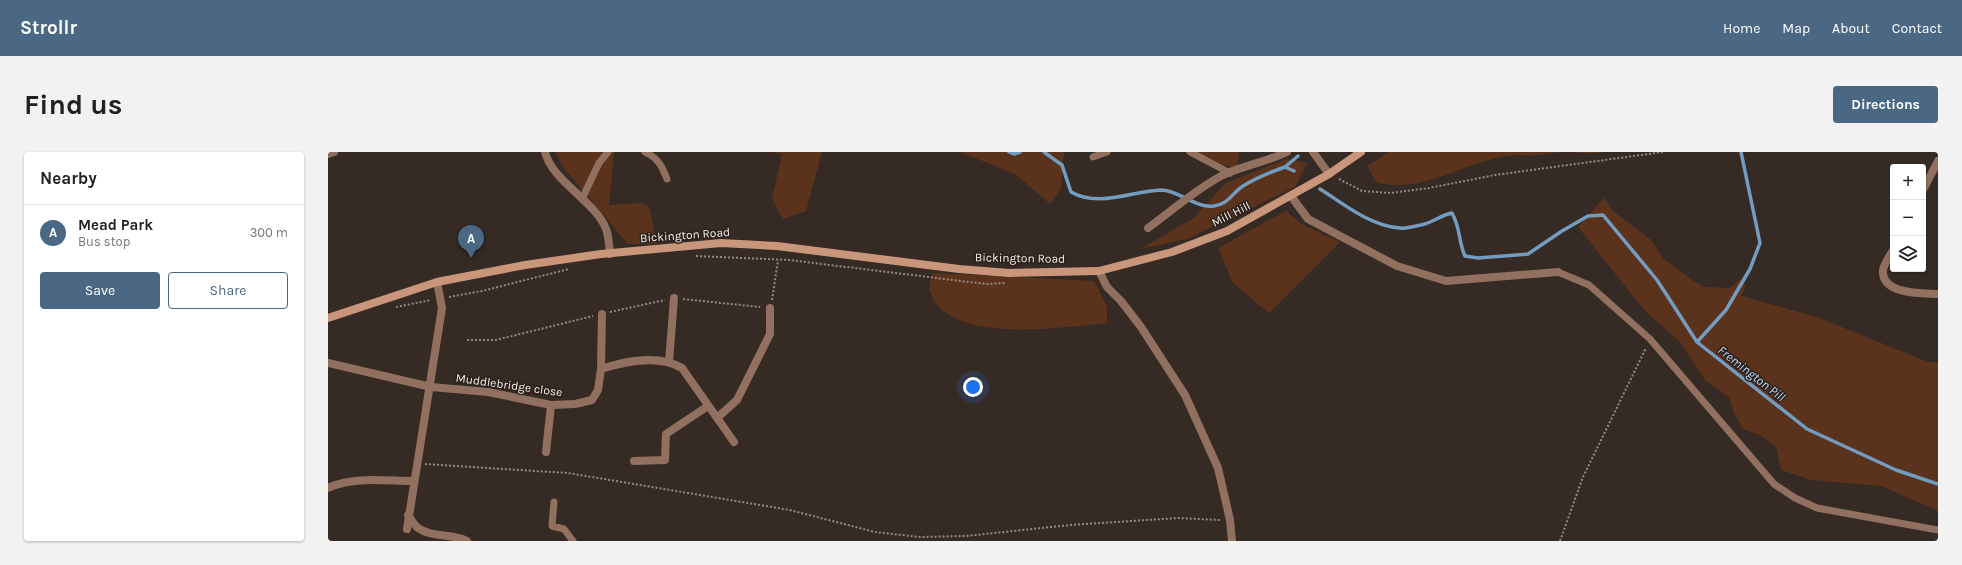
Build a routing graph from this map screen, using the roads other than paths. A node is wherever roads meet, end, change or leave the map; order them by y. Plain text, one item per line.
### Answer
1 (334, 152) edge
2 (545, 152) edge
3 (608, 152) edge
4 (645, 152) edge
5 (1107, 152) edge
6 (1190, 152) edge
7 (1287, 152) edge
8 (1313, 152) edge
9 (1361, 152) edge
10 (328, 154) edge
11 (1093, 157) dead end
12 (1938, 161) edge
13 (1230, 173) junction
14 (1329, 174) junction
15 (667, 179) dead end
16 (1926, 184) edge
17 (1291, 196) junction
18 (582, 199) junction
19 (1148, 228) dead end
20 (610, 254) junction
21 (1890, 256) edge
22 (1099, 271) junction
23 (1558, 272) joint
24 (437, 282) junction
25 (1938, 294) edge
26 (674, 298) road end
27 (770, 308) road end
28 (602, 314) road end
29 (328, 318) edge
30 (669, 362) junction
31 (328, 363) edge
32 (601, 369) junction
33 (431, 387) junction
34 (551, 405) junction
35 (708, 406) junction
36 (717, 418) junction
37 (734, 442) dead end
38 (546, 452) dead end
39 (634, 461) dead end
40 (413, 481) junction
41 (328, 488) edge
42 (554, 502) dead end
43 (408, 515) junction
44 (407, 529) dead end
45 (1938, 530) edge
46 (467, 541) edge
47 (573, 541) edge
48 (1232, 541) edge

1 - 10 street
2 - 18 street
3 - 18 lane
4 - 15 lane
5 - 11 lane
6 - 13 lane
7 - 13 street
8 - 14 street
9 - 14 main road, Mill Hill
12 - 16 street
13 - 19 street
14 - 17 main road, Mill Hill
17 - 22 main road, Mill Hill
17 - 23 street
18 - 20 street
20 - 22 main road, Bickington Road
20 - 24 main road, Bickington Road
21 - 25 street
22 - 48 street
23 - 45 lane
24 - 29 main road, Bickington Road
24 - 33 street
26 - 30 street
27 - 36 street
28 - 32 street
30 - 32 street
30 - 35 street
31 - 33 street, Muddlebridge close
32 - 34 street, Muddlebridge close
33 - 34 street, Muddlebridge close
33 - 40 street
34 - 38 street, Muddlebridge close
35 - 36 street
35 - 39 street
36 - 37 street
40 - 41 street
40 - 43 street
42 - 47 lane
43 - 44 street
43 - 46 street

